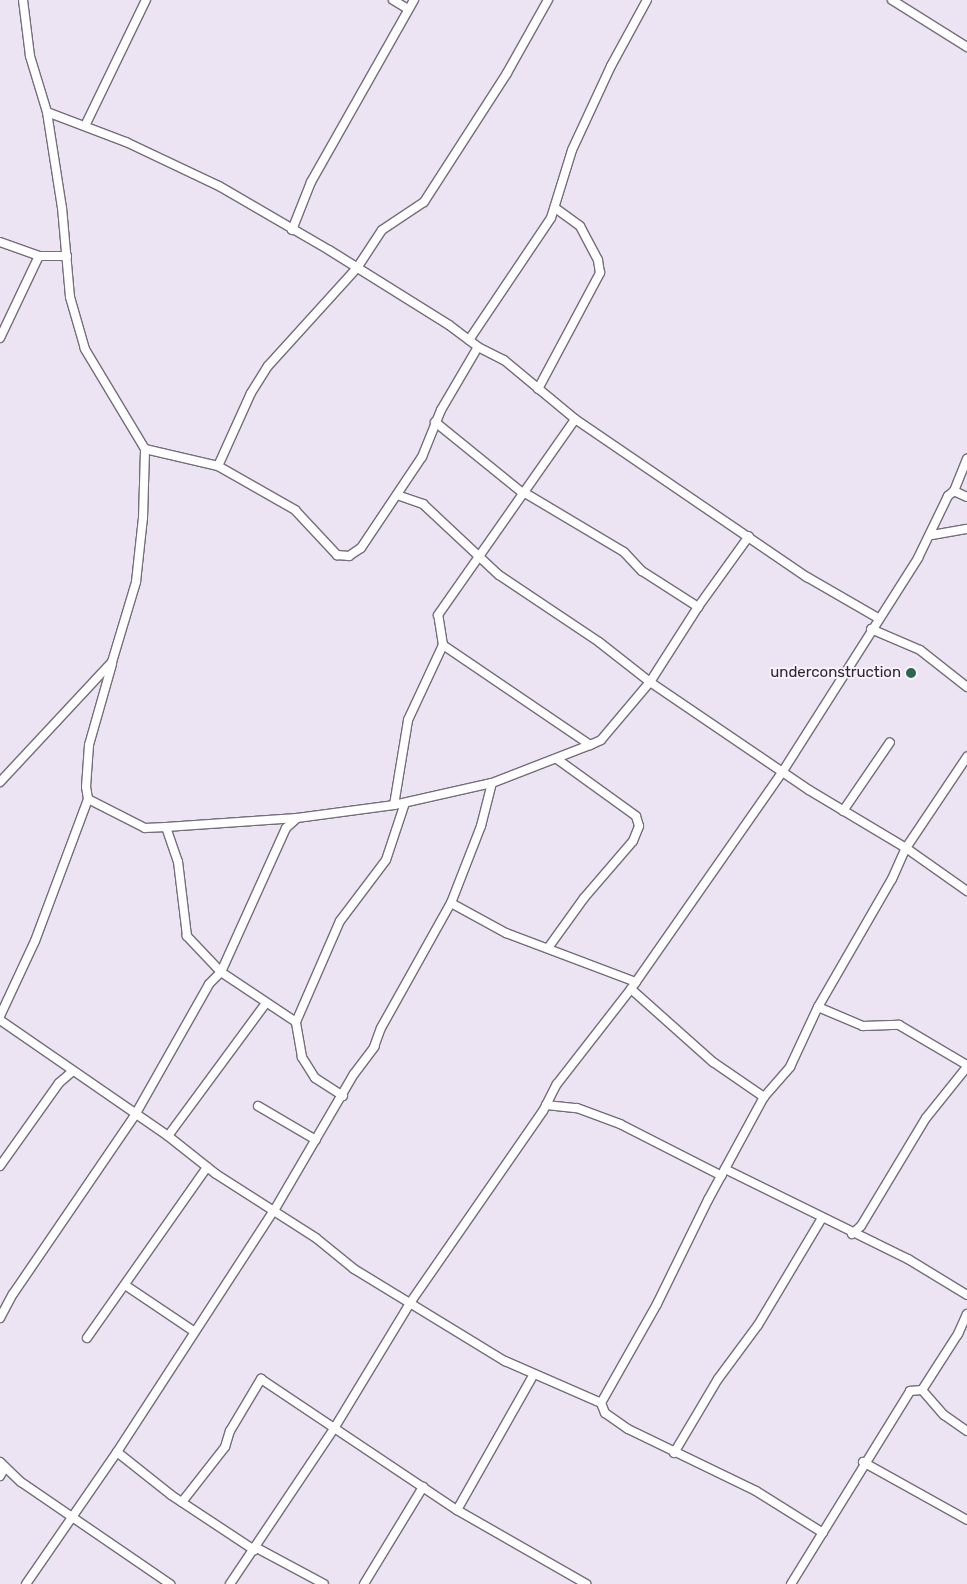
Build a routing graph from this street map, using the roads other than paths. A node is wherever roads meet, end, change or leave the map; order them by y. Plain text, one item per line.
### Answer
1 (23, 0) edge
2 (146, 0) edge
3 (393, 0) edge
4 (414, 0) edge
5 (548, 0) edge
6 (647, 0) edge
7 (892, 0) edge
8 (408, 9) junction
9 (967, 47) edge
10 (47, 112) junction
11 (85, 126) junction
12 (555, 208) junction
13 (292, 230) junction
14 (0, 242) edge
15 (39, 256) junction
16 (67, 256) junction
17 (357, 268) junction
18 (0, 338) edge
19 (469, 340) junction
20 (478, 347) junction
21 (538, 389) junction
22 (575, 419) junction
23 (435, 422) junction
24 (145, 448) junction
25 (967, 458) edge
26 (218, 466) junction
27 (954, 491) junction
28 (525, 493) junction
29 (397, 495) junction
30 (967, 497) edge
31 (967, 528) edge
32 (932, 535) junction
33 (749, 536) junction
34 (479, 555) junction
35 (698, 607) junction
36 (878, 618) junction
37 (871, 629) junction
38 (443, 645) junction
39 (112, 662) junction
40 (650, 682) junction
41 (967, 687) edge
42 (890, 742) dead end
43 (590, 745) junction
44 (967, 757) edge
45 (557, 759) junction
46 (783, 771) junction
47 (0, 782) edge
48 (492, 783) junction
49 (88, 799) junction
50 (405, 802) junction
51 (394, 805) junction
52 (843, 811) junction
53 (296, 818) junction
54 (166, 827) junction
55 (906, 848) junction
56 (967, 891) edge
57 (451, 903) junction
58 (548, 948) junction
59 (221, 972) junction
60 (633, 986) junction
61 (266, 1003) junction
62 (818, 1007) junction
63 (0, 1016) edge
64 (0, 1020) edge
65 (296, 1022) junction
66 (967, 1066) edge
67 (73, 1071) junction
68 (344, 1096) junction
69 (764, 1097) junction
70 (546, 1104) junction
71 (258, 1106) dead end
72 (135, 1115) junction
73 (168, 1136) junction
74 (316, 1140) junction
75 (0, 1166) edge
76 (207, 1168) junction
77 (724, 1172) junction
78 (275, 1210) junction
79 (822, 1218) junction
80 (852, 1234) junction
81 (125, 1285) junction
82 (967, 1295) edge
83 (410, 1303) junction
84 (967, 1314) edge
85 (0, 1318) edge
86 (195, 1332) junction
87 (87, 1338) dead end
88 (534, 1374) junction
89 (922, 1390) junction
90 (601, 1403) junction
91 (335, 1427) junction
92 (967, 1431) edge
93 (117, 1452) junction
94 (674, 1453) junction
95 (863, 1462) junction
96 (2, 1465) edge
97 (0, 1476) edge
98 (423, 1487) junction
99 (182, 1502) junction
100 (457, 1510) junction
101 (71, 1517) junction
102 (967, 1520) edge
103 (823, 1533) junction
104 (255, 1548) junction
105 (26, 1584) edge
106 (170, 1584) edge
107 (230, 1584) edge
108 (324, 1584) edge
109 (364, 1584) edge
110 (586, 1584) edge
111 (790, 1584) edge

1 - 10 street
2 - 11 street
3 - 8 street
4 - 8 street
5 - 17 street
6 - 12 street
7 - 9 street
8 - 13 street
10 - 11 street
10 - 16 street
11 - 13 street
12 - 19 street
12 - 21 street
13 - 17 street
14 - 15 street
15 - 16 street
15 - 18 street
16 - 24 street
17 - 19 street
17 - 26 street
19 - 20 street
20 - 21 street
20 - 23 street
21 - 22 street
22 - 28 street
22 - 33 street
23 - 28 street
23 - 29 street
24 - 26 street
24 - 39 street
25 - 27 street
26 - 29 street
27 - 30 street
27 - 32 street
28 - 34 street
28 - 35 street
29 - 34 street
31 - 32 street
32 - 36 street
33 - 35 street
33 - 36 street
34 - 38 street
34 - 40 street
35 - 40 street
36 - 37 street
37 - 41 street
37 - 46 street
38 - 43 street
38 - 51 street
39 - 47 street
39 - 49 street
40 - 43 street
40 - 46 street
42 - 52 street
43 - 45 street
44 - 55 street
45 - 48 street
45 - 58 street
46 - 52 street
46 - 60 street
48 - 50 street
48 - 57 street
49 - 54 street
49 - 63 street
50 - 51 street
50 - 65 street
51 - 53 street
52 - 55 street
53 - 54 street
53 - 59 street
54 - 59 street
55 - 56 street
55 - 62 street
57 - 58 street
57 - 68 street
58 - 60 street
59 - 61 street
59 - 72 street
60 - 69 street
60 - 70 street
61 - 65 street
61 - 73 street
62 - 66 street
62 - 69 street
64 - 67 street
65 - 68 street
66 - 80 street
67 - 72 street
67 - 75 street
68 - 74 street
69 - 77 street
70 - 77 street
70 - 83 street
71 - 74 street
72 - 73 street
72 - 85 street
73 - 76 street
74 - 78 street
76 - 78 street
76 - 81 street
77 - 79 street
77 - 90 street
78 - 83 street
78 - 86 street
79 - 80 street
79 - 94 street
80 - 82 street
81 - 86 street
81 - 87 street
83 - 88 street
83 - 91 street
84 - 89 street
86 - 93 street
88 - 90 street
88 - 100 street
89 - 92 street
89 - 95 street
90 - 94 street
91 - 98 street
91 - 99 street
91 - 104 street
93 - 99 street
93 - 101 street
94 - 103 street
95 - 102 street
95 - 103 street
96 - 97 street
96 - 101 street
98 - 100 street
98 - 109 street
99 - 104 street
100 - 110 street
101 - 105 street
101 - 106 street
103 - 111 street
104 - 107 street
104 - 108 street

